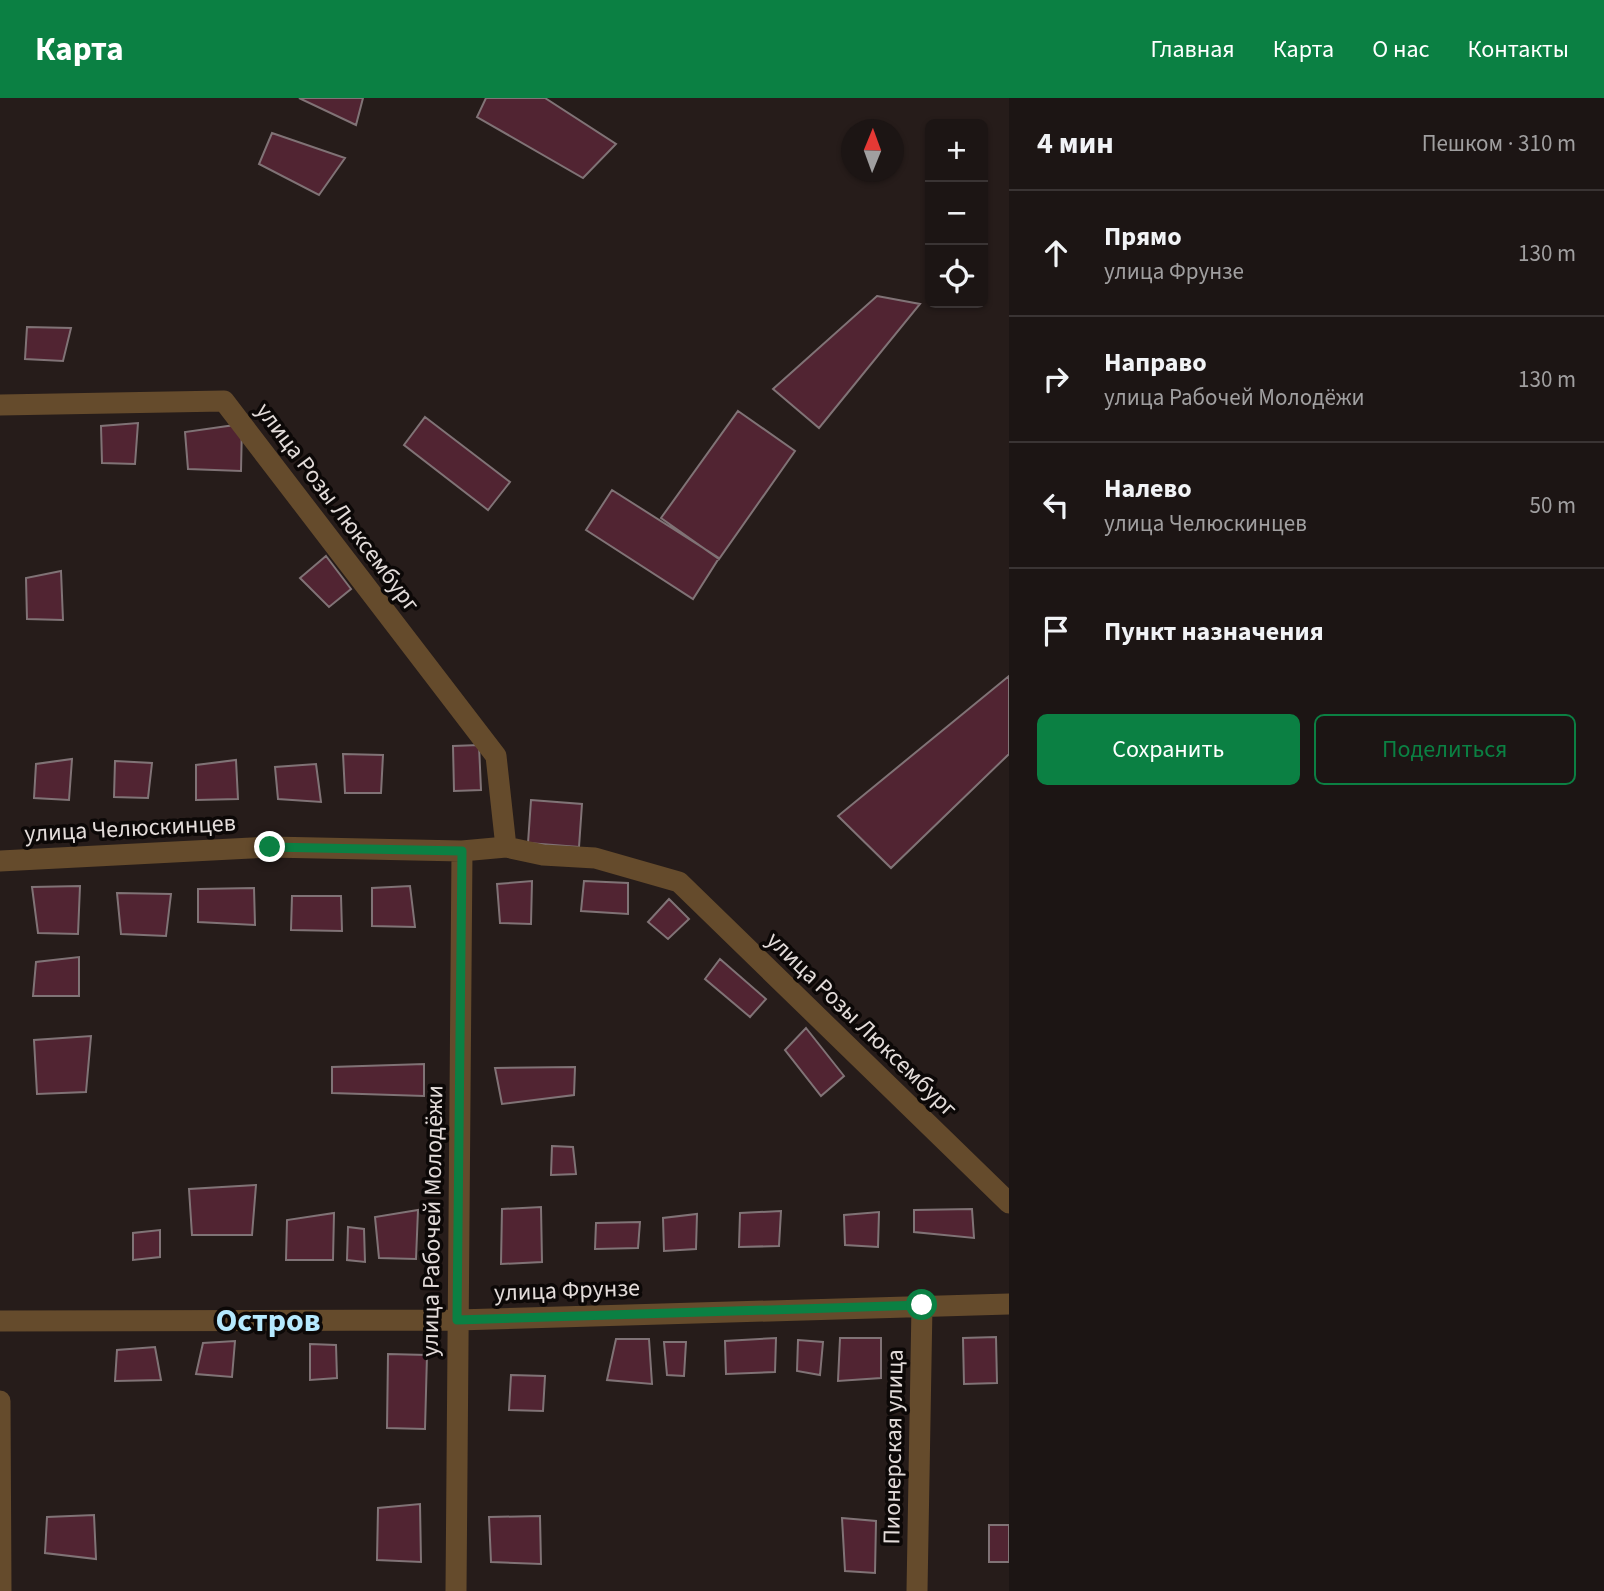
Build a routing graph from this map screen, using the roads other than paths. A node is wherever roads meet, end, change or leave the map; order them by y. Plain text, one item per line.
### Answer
1 (0, 405) edge
2 (506, 847) junction
3 (462, 851) junction
4 (0, 861) edge
5 (679, 882) joint
6 (1009, 1203) edge
7 (1009, 1304) edge
8 (922, 1305) junction
9 (457, 1320) junction
10 (0, 1321) edge
11 (0, 1401) edge
12 (1, 1591) edge
13 (456, 1591) edge
14 (917, 1591) edge

1 - 2 street, улица Розы Люксембург
2 - 3 street, улица Челюскинцев
2 - 5 street, улица Челюскинцев
3 - 4 street, улица Челюскинцев
3 - 9 street, улица Рабочей Молодёжи
5 - 6 street, улица Розы Люксембург
7 - 8 street, улица Фрунзе
8 - 9 street, улица Фрунзе
8 - 14 street, Пионерская улица
9 - 10 street, улица Фрунзе
9 - 13 street, улица Рабочей Молодёжи
11 - 12 street

